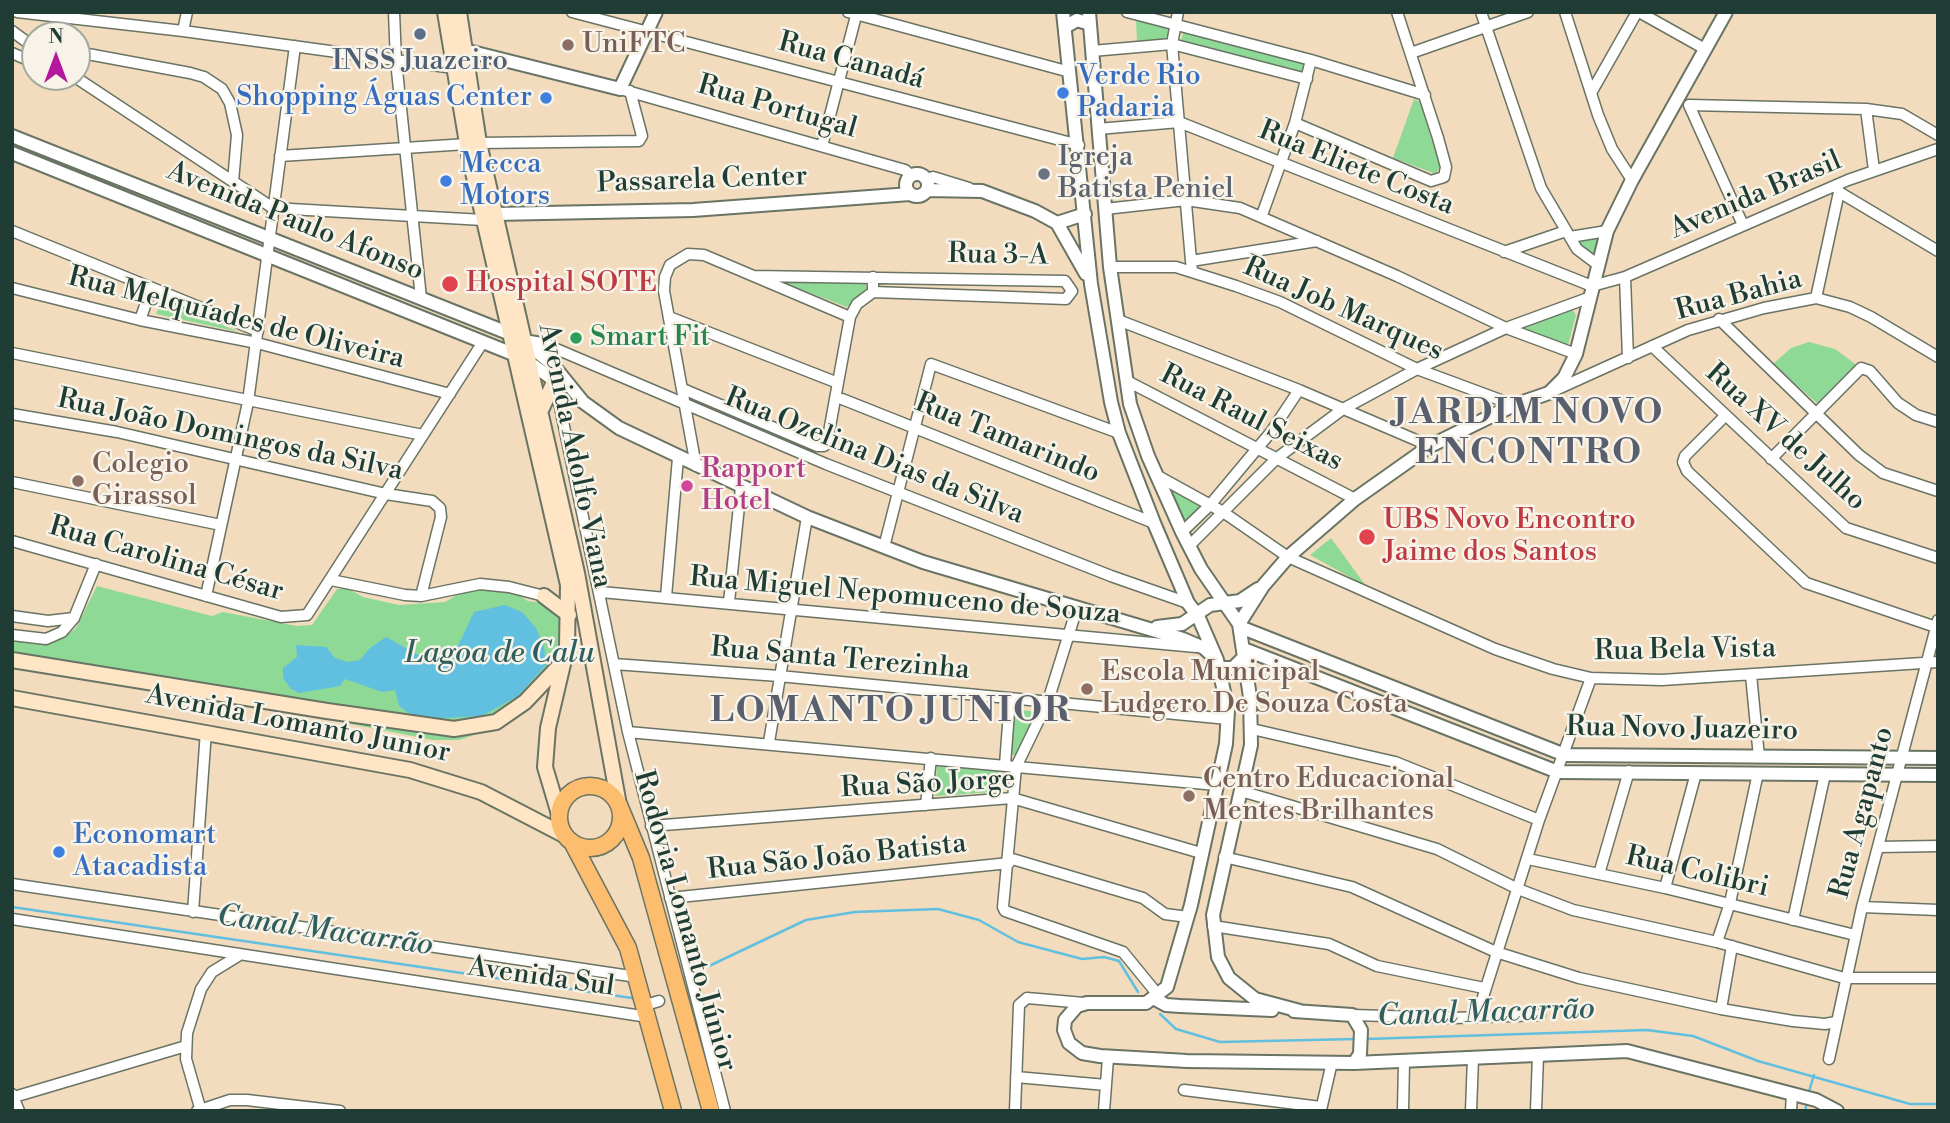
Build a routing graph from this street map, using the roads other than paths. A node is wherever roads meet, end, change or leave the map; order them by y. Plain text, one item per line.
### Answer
1 (17, 12) edge
2 (187, 12) edge
3 (394, 12) edge
4 (445, 12) edge
5 (458, 12) edge
6 (572, 12) edge
7 (656, 12) edge
8 (1063, 12) edge
9 (1126, 12) edge
10 (1178, 12) edge
11 (1397, 12) edge
12 (1481, 12) edge
13 (1528, 12) edge
14 (1565, 12) edge
15 (1638, 12) edge
16 (1726, 12) edge
17 (854, 13) edge
18 (1090, 18) edge
19 (1175, 23) junction
20 (1065, 27) junction
21 (1486, 27) junction
22 (183, 31) junction
23 (646, 32) junction
24 (1172, 44) junction
25 (295, 46) junction
26 (1705, 49) junction
27 (464, 50) junction
28 (1091, 51) junction
29 (1411, 53) junction
30 (91, 55) edge
31 (1311, 60) junction
32 (396, 61) junction
33 (454, 68) junction
34 (1070, 72) junction
35 (1307, 79) junction
36 (839, 82) junction
37 (91, 88) edge
38 (625, 90) junction
39 (1591, 93) junction
40 (1425, 95) junction
41 (1684, 102) junction
42 (1866, 110) junction
43 (1179, 122) junction
44 (1295, 123) junction
45 (1098, 129) junction
46 (1938, 135) edge
47 (12, 136) edge
48 (473, 143) junction
49 (1079, 145) junction
50 (822, 146) junction
51 (407, 148) junction
52 (1938, 149) edge
53 (12, 153) edge
54 (279, 156) junction
55 (1280, 163) junction
56 (1874, 170) junction
57 (912, 176) junction
58 (1632, 180) junction
59 (233, 182) junction
60 (926, 184) junction
61 (1837, 188) junction
62 (910, 194) junction
63 (1186, 201) junction
64 (274, 208) junction
65 (1105, 209) junction
66 (1085, 214) junction
67 (413, 215) junction
68 (1262, 215) junction
69 (489, 217) junction
70 (1057, 223) junction
71 (1743, 225) junction
72 (12, 231) edge
73 (1607, 231) junction
74 (1568, 234) junction
75 (270, 238) junction
76 (1318, 240) junction
77 (1938, 251) edge
78 (1504, 253) junction
79 (267, 256) junction
80 (1191, 261) junction
81 (1597, 264) junction
82 (1110, 267) junction
83 (1192, 272) junction
84 (754, 276) junction
85 (873, 276) junction
86 (1625, 277) junction
87 (1091, 284) junction
88 (12, 288) edge
89 (151, 289) junction
90 (873, 292) junction
91 (1590, 292) junction
92 (421, 298) junction
93 (1816, 298) junction
94 (669, 317) junction
95 (850, 317) junction
96 (140, 320) junction
97 (1118, 320) junction
98 (1719, 320) junction
99 (491, 326) junction
100 (1506, 328) junction
101 (258, 331) junction
102 (508, 333) junction
103 (524, 341) junction
104 (483, 342) junction
105 (257, 343) junction
106 (547, 345) junction
107 (1652, 346) junction
108 (12, 354) edge
109 (513, 354) junction
110 (1576, 354) junction
111 (1938, 357) edge
112 (1628, 358) junction
113 (530, 363) junction
114 (1417, 369) junction
115 (555, 376) junction
116 (1127, 381) junction
117 (838, 383) junction
118 (683, 389) junction
119 (1298, 390) junction
120 (1549, 393) junction
121 (450, 394) junction
122 (842, 399) dead end
123 (248, 402) junction
124 (583, 402) junction
125 (687, 405) junction
126 (1514, 405) junction
127 (541, 409) junction
128 (1343, 409) junction
129 (1815, 413) junction
130 (12, 414) edge
131 (1725, 416) junction
132 (1938, 422) edge
133 (914, 426) junction
134 (1119, 433) junction
135 (424, 435) junction
136 (1430, 446) junction
137 (1257, 448) junction
138 (678, 458) junction
139 (1277, 458) junction
140 (236, 459) junction
141 (1772, 459) junction
142 (696, 467) junction
143 (1156, 475) junction
144 (12, 482) edge
145 (741, 487) junction
146 (897, 491) junction
147 (1938, 491) edge
148 (386, 494) junction
149 (1355, 499) junction
150 (1210, 505) junction
151 (1223, 512) junction
152 (807, 517) junction
153 (1154, 523) junction
154 (221, 525) junction
155 (1182, 532) junction
156 (12, 541) edge
157 (1189, 546) junction
158 (884, 547) junction
159 (1289, 557) junction
160 (1938, 558) edge
161 (96, 564) junction
162 (331, 580) junction
163 (568, 584) junction
164 (1263, 586) junction
165 (601, 592) junction
166 (206, 596) junction
167 (421, 596) junction
168 (544, 596) junction
169 (666, 597) junction
170 (729, 602) junction
171 (1188, 603) junction
172 (1226, 604) junction
173 (791, 608) junction
174 (1077, 608) junction
175 (569, 615) junction
176 (1198, 616) junction
177 (13, 617) edge
178 (68, 622) junction
179 (1937, 624) edge
180 (1140, 625) junction
181 (1239, 626) junction
182 (12, 635) edge
183 (1069, 635) junction
184 (1204, 648) junction
185 (1244, 653) junction
186 (12, 660) edge
187 (1925, 661) junction
188 (1937, 661) edge
189 (561, 664) junction
190 (614, 664) junction
191 (1218, 664) junction
192 (1751, 675) junction
193 (779, 676) junction
194 (1591, 678) junction
195 (12, 698) edge
196 (1010, 698) junction
197 (1048, 701) junction
198 (1228, 719) junction
199 (1252, 729) junction
200 (206, 732) junction
201 (628, 732) junction
202 (769, 742) junction
203 (610, 746) joint
204 (1565, 755) junction
205 (1759, 757) junction
206 (1902, 757) junction
207 (930, 758) junction
208 (1938, 758) edge
209 (1011, 766) junction
210 (1629, 771) junction
211 (1558, 772) junction
212 (1696, 773) junction
213 (1758, 773) junction
214 (1825, 774) junction
215 (1897, 774) junction
216 (1938, 775) edge
217 (1217, 785) junction
218 (1241, 791) junction
219 (1012, 798) junction
220 (619, 805) junction
221 (926, 805) junction
222 (559, 814) junction
223 (1539, 820) junction
224 (651, 826) junction
225 (568, 838) junction
226 (1938, 846) edge
227 (1878, 847) junction
228 (1201, 853) junction
229 (1224, 857) junction
230 (1528, 859) junction
231 (1009, 860) junction
232 (1599, 873) junction
233 (12, 884) edge
234 (1665, 888) junction
235 (1518, 889) junction
236 (670, 898) junction
237 (1730, 903) junction
238 (1861, 908) junction
239 (1938, 910) edge
240 (193, 912) junction
241 (1188, 917) junction
242 (12, 919) edge
243 (1793, 920) junction
244 (1213, 926) junction
245 (1855, 935) junction
246 (1717, 942) junction
247 (1732, 946) junction
248 (1496, 952) junction
249 (238, 956) junction
250 (638, 977) junction
251 (1844, 978) junction
252 (1938, 978) edge
253 (1484, 988) junction
254 (1156, 998) junction
255 (1087, 1003) junction
256 (651, 1008) junction
257 (1721, 1009) junction
258 (1300, 1011) junction
259 (1352, 1015) junction
260 (1540, 1015) dead end
261 (1477, 1016) junction
262 (1836, 1022) junction
263 (186, 1046) junction
264 (1361, 1048) junction
265 (1538, 1055) junction
266 (1108, 1058) junction
267 (1473, 1058) junction
268 (1829, 1059) dead end
269 (1332, 1062) junction
270 (1376, 1062) junction
271 (1405, 1062) junction
272 (1354, 1063) junction
273 (1016, 1077) junction
274 (1106, 1085) junction
275 (1184, 1090) dead end
276 (13, 1096) edge
277 (1803, 1097) junction
278 (1321, 1109) edge
279 (200, 1110) edge
280 (19, 1111) edge
281 (340, 1111) edge
282 (673, 1111) edge
283 (711, 1111) edge
284 (725, 1111) edge
285 (1015, 1111) edge
286 (1104, 1111) edge
287 (1404, 1111) edge
288 (1471, 1111) edge
289 (1536, 1111) edge
290 (1791, 1111) edge
291 (1837, 1111) edge

1 - 22 street
2 - 22 street
3 - 32 street
4 - 33 main road, Avenida Adolfo Viana
5 - 27 main road, Avenida Adolfo Viana
6 - 23 street, Rua Canadá
7 - 23 street
8 - 20 street
9 - 19 street
10 - 19 street
11 - 29 street
12 - 21 street
13 - 21 street
14 - 39 street
15 - 26 street
15 - 39 street
16 - 26 street
17 - 34 street
17 - 36 street
18 - 20 street
18 - 28 street
19 - 24 street
19 - 31 street
20 - 34 street
21 - 29 street
21 - 74 street
22 - 25 street
23 - 36 street, Rua Canadá
23 - 38 street
24 - 28 street
24 - 35 street
24 - 43 street
25 - 32 street
25 - 54 street
26 - 41 street
27 - 38 street, Rua Portugal
27 - 48 main road, Avenida Adolfo Viana
28 - 45 street
29 - 40 street
30 - 59 street
31 - 35 street
31 - 40 street
32 - 33 street
32 - 51 street
33 - 48 main road, Avenida Adolfo Viana
34 - 49 street
35 - 44 street
36 - 49 street, Rua Canadá
36 - 50 street
37 - 59 street
38 - 48 street
38 - 50 street, Rua Portugal
39 - 58 street
40 - 44 street
41 - 42 street
41 - 58 street
41 - 71 street
42 - 46 street
42 - 56 street
43 - 45 street, Rua Eliete Costa
43 - 55 street, Rua Eliete Costa
43 - 63 street
44 - 55 street
45 - 65 street
47 - 75 street, Avenida Paulo Afonso
48 - 51 street
48 - 69 main road, Avenida Adolfo Viana
49 - 66 street
50 - 57 street, Rua Portugal
51 - 54 street
51 - 67 street
52 - 56 street, Avenida Brasil
53 - 79 street, Avenida Paulo Afonso
54 - 64 street
55 - 68 street
55 - 78 street, Rua Eliete Costa
56 - 61 street, Avenida Brasil
57 - 60 street
57 - 62 street
58 - 73 street
59 - 64 street
60 - 62 street
60 - 70 street
61 - 71 street, Avenida Brasil
61 - 77 street
61 - 93 street
62 - 69 street, Passarela Center
63 - 65 street
63 - 68 street
63 - 80 street
64 - 67 street
64 - 75 street
65 - 82 street
66 - 70 street
66 - 87 street
67 - 69 street
67 - 92 street
68 - 76 street
69 - 102 main road, Avenida Adolfo Viana
69 - 103 main road, Avenida Adolfo Viana
70 - 87 street
71 - 86 street, Avenida Brasil
72 - 89 street
73 - 74 street
73 - 81 street
74 - 78 street
74 - 81 street
75 - 79 street
75 - 92 street, Avenida Paulo Afonso
76 - 80 street
76 - 100 street
78 - 91 street, Rua Eliete Costa
79 - 101 street
79 - 104 street, Avenida Paulo Afonso
80 - 83 street
81 - 91 street
82 - 83 street, Rua Job Marques
82 - 97 street
83 - 114 street, Rua Job Marques
84 - 85 street, Rua 3-A
84 - 94 street
84 - 95 street
85 - 90 street
85 - 90 street, Rua 3-A
86 - 91 street, Avenida Brasil
86 - 112 street
87 - 134 street
88 - 96 street, Rua Melquíades de Oliveira
89 - 96 street
89 - 101 street
90 - 95 street
91 - 100 street, Avenida Brasil
91 - 110 street
92 - 99 street, Avenida Paulo Afonso
93 - 98 street, Rua Bahia
93 - 111 street, Rua Bahia
94 - 117 street
94 - 118 street
95 - 117 street
96 - 105 street, Rua Melquíades de Oliveira
97 - 116 street
97 - 119 street
98 - 107 street, Rua Bahia
98 - 129 street
99 - 102 street, Avenida Paulo Afonso
99 - 104 street
100 - 110 street
100 - 114 street, Avenida Brasil
101 - 105 street
102 - 103 street, Avenida Paulo Afonso
102 - 109 main road, Avenida Adolfo Viana
103 - 106 street
103 - 113 main road, Avenida Adolfo Viana
103 - 115 street, Avenida Paulo Afonso
104 - 109 street, Avenida Paulo Afonso
104 - 121 street
105 - 121 street, Rua Melquíades de Oliveira
105 - 123 street
106 - 115 street
106 - 125 street, Rua Ozelina Dias da Silva
107 - 112 street, Rua Bahia
107 - 131 street, Rua XV de Julho
108 - 123 street
109 - 113 street, Avenida Paulo Afonso
109 - 163 main road, Avenida Adolfo Viana
110 - 120 street
112 - 120 street, Rua Bahia
113 - 115 street, Avenida Paulo Afonso
113 - 127 main road, Avenida Adolfo Viana
114 - 126 street, Rua Job Marques
114 - 128 street, Avenida Brasil
115 - 124 street
115 - 124 street
115 - 127 main road
115 - 165 street
116 - 137 street, Rua Raul Seixas
116 - 143 street
117 - 118 street
118 - 125 street
119 - 128 street
119 - 137 street
120 - 126 street
121 - 135 street
122 - 133 street, Rua Tamarindo
123 - 135 street
123 - 140 street
124 - 138 street
125 - 142 street
125 - 146 street, Rua Ozelina Dias da Silva
126 - 136 street
127 - 203 main road, Avenida Adolfo Viana
128 - 136 street
128 - 139 street, Avenida Brasil
129 - 132 street
129 - 141 street
129 - 147 street
130 - 140 street, Rua João Domingos da Silva
131 - 141 street, Rua XV de Julho
131 - 179 street
133 - 134 street
133 - 146 street
133 - 153 street, Rua Tamarindo
134 - 153 street
135 - 148 street
136 - 149 street
137 - 139 street, Rua Raul Seixas
137 - 150 street
138 - 142 street
138 - 169 street
139 - 149 street, Rua Raul Seixas
139 - 151 street, Avenida Brasil
140 - 148 street, Rua João Domingos da Silva
140 - 154 street
141 - 160 street, Rua XV de Julho
142 - 145 street
143 - 150 street, Rua Bela Vista
143 - 155 street
144 - 154 street
145 - 152 street
145 - 170 street
146 - 158 street
146 - 171 street, Rua Ozelina Dias da Silva
148 - 162 street
148 - 167 street, Rua João Domingos da Silva
149 - 159 street
150 - 151 street, Rua Bela Vista
150 - 155 street
151 - 157 street, Avenida Brasil
151 - 159 street, Rua Bela Vista
152 - 158 street
152 - 173 street
153 - 171 street
154 - 166 street
155 - 157 street
156 - 161 street, Rua Carolina César
157 - 172 street
158 - 174 street
159 - 164 street
159 - 194 street, Rua Bela Vista
161 - 166 street, Rua Carolina César
161 - 178 street
162 - 166 street, Rua Carolina César
162 - 167 street
163 - 168 main road
163 - 175 main road, Avenida Adolfo Viana
164 - 172 street
164 - 181 street
165 - 169 street, Rua Miguel Nepomuceno de Souza
165 - 190 street
167 - 168 street
168 - 175 main road
169 - 170 street, Rua Miguel Nepomuceno de Souza
170 - 173 street, Rua Miguel Nepomuceno de Souza
171 - 176 street
172 - 176 street
172 - 181 street
173 - 183 street, Rua Miguel Nepomuceno de Souza
173 - 193 street
174 - 180 street
174 - 183 street
175 - 189 main road, Avenida Adolfo Viana
176 - 180 street
176 - 191 street
177 - 178 street
178 - 182 street
179 - 187 street, Rua Agapanto
180 - 184 street
181 - 185 street
181 - 204 street, Rua Novo Juazeiro
183 - 184 street, Rua Miguel Nepomuceno de Souza
183 - 197 street
184 - 191 street
185 - 191 street
185 - 199 street
185 - 211 street, Rua Novo Juazeiro
186 - 189 main road
187 - 188 street, Rua Bela Vista
187 - 192 street, Rua Bela Vista
187 - 206 street, Rua Agapanto
189 - 222 main road, Avenida Adolfo Viana
190 - 193 street, Rua Santa Terezinha
190 - 201 street
191 - 198 street
192 - 194 street, Rua Bela Vista
192 - 205 street
193 - 196 street, Rua Santa Terezinha
193 - 202 street
194 - 204 street
195 - 200 main road, Avenida Lomanto Junior
196 - 197 street, Rua Santa Terezinha
196 - 209 street
197 - 198 street, Rua Santa Terezinha
197 - 209 street
198 - 217 street
199 - 218 street
199 - 223 street
200 - 225 main road, Avenida Lomanto Junior
200 - 240 street
201 - 202 street
201 - 224 street
202 - 207 street
203 - 220 main road, Rodovia Lomanto Júnior
204 - 205 street, Rua Novo Juazeiro
204 - 211 street
205 - 206 street, Rua Novo Juazeiro
206 - 208 street, Rua Novo Juazeiro
206 - 215 street, Rua Agapanto
207 - 209 street
207 - 221 street
209 - 217 street
209 - 219 street
210 - 211 street, Rua Novo Juazeiro
210 - 212 street, Rua Novo Juazeiro
210 - 232 street
211 - 223 street
212 - 213 street, Rua Novo Juazeiro
212 - 234 street
213 - 214 street, Rua Novo Juazeiro
213 - 237 street
214 - 215 street, Rua Novo Juazeiro
214 - 243 street
215 - 216 street, Rua Novo Juazeiro
215 - 227 street, Rua Agapanto
217 - 228 street
218 - 229 street
218 - 235 street
219 - 221 street, Rua São Jorge
219 - 228 street, Rua São Jorge
219 - 231 street
220 - 222 highway
220 - 225 highway
220 - 283 highway, Rodovia Lomanto Júnior
221 - 224 street, Rua São Jorge
222 - 225 highway
223 - 230 street
224 - 236 street
225 - 250 highway
226 - 227 street
227 - 238 street, Rua Agapanto
228 - 241 street
229 - 244 street
229 - 248 street
230 - 232 street, Rua Colibri
230 - 235 street
231 - 236 street, Rua São João Batista
231 - 241 street, Rua São João Batista
231 - 254 street
232 - 234 street, Rua Colibri
233 - 240 street, Avenida Sul
234 - 237 street, Rua Colibri
235 - 246 street
235 - 248 street
236 - 284 street
237 - 243 street, Rua Colibri
237 - 246 street
238 - 239 street
238 - 245 street, Rua Agapanto
240 - 250 street, Avenida Sul
241 - 254 street
242 - 249 street, Avenida Sul
243 - 245 street, Rua Colibri
244 - 253 street
244 - 258 street
245 - 251 street, Rua Agapanto
246 - 247 street
247 - 251 street
247 - 257 street
248 - 253 street
248 - 257 street
249 - 256 street, Avenida Sul
249 - 263 street
250 - 256 highway
251 - 252 street
251 - 262 street, Rua Agapanto
253 - 261 street
254 - 255 street
254 - 258 street
255 - 266 street
255 - 273 street
256 - 282 highway
257 - 262 street
258 - 259 street
259 - 261 street
259 - 264 street
260 - 261 street
262 - 268 street, Rua Agapanto
263 - 276 street
263 - 279 street
264 - 270 street
264 - 272 street
265 - 267 street
265 - 277 street
265 - 289 street
266 - 269 street
266 - 274 street
267 - 271 street
267 - 288 street
269 - 272 street
269 - 278 street
270 - 271 street
270 - 272 street
271 - 287 street
273 - 274 street
273 - 285 street
274 - 286 street
275 - 278 street
276 - 280 street
277 - 290 street
277 - 291 street
279 - 281 street

